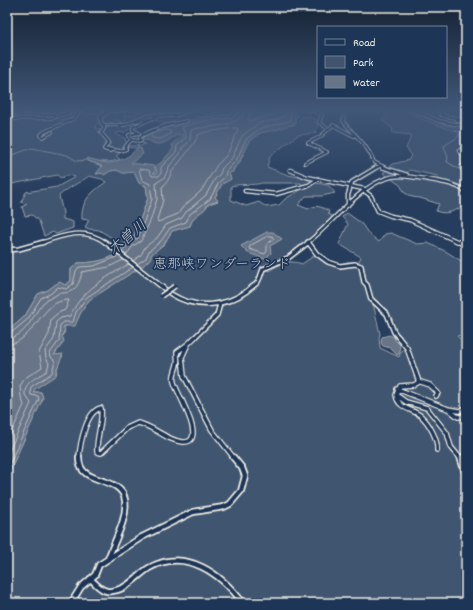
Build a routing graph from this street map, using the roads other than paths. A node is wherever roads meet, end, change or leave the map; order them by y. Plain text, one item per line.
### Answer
1 (105, 137) edge
2 (140, 137) edge
3 (319, 137) edge
4 (357, 138) edge
5 (131, 140) joint
6 (466, 147) edge
7 (466, 159) edge
8 (305, 162) dead end
9 (380, 166) junction
10 (290, 170) dead end
11 (394, 171) junction
12 (466, 175) edge
13 (392, 177) junction
14 (318, 179) junction
15 (419, 179) junction
16 (350, 185) junction
17 (364, 190) junction
18 (466, 191) edge
19 (245, 192) dead end
20 (348, 205) junction
21 (308, 242) junction
22 (466, 245) edge
23 (7, 250) edge
24 (175, 286) dead end
25 (161, 296) dead end
26 (220, 304) junction
27 (188, 344) junction
28 (418, 381) junction
29 (397, 389) junction
30 (396, 395) junction
31 (436, 396) dead end
32 (466, 408) edge
33 (448, 409) junction
34 (466, 416) edge
35 (437, 450) dead end
36 (466, 475) edge
37 (108, 559) junction
38 (90, 579) junction
39 (71, 603) edge
40 (243, 603) edge

1 - 5 street
2 - 5 street
3 - 8 street
4 - 9 street
6 - 7 main road
7 - 12 main road
9 - 11 street
9 - 16 street
10 - 14 street
11 - 13 street
11 - 15 street
13 - 15 street
13 - 17 street
14 - 16 street
14 - 19 street
15 - 18 street
16 - 17 street
16 - 20 street
17 - 20 street
17 - 22 street
20 - 21 street
21 - 26 street
21 - 28 street
23 - 26 street
24 - 25 street, bridge
26 - 27 street
27 - 37 street
27 - 37 street
28 - 29 street
28 - 31 street
29 - 30 street
29 - 33 street
30 - 35 street
30 - 36 street
32 - 33 street
33 - 34 street
37 - 38 street
38 - 39 street
38 - 40 street

